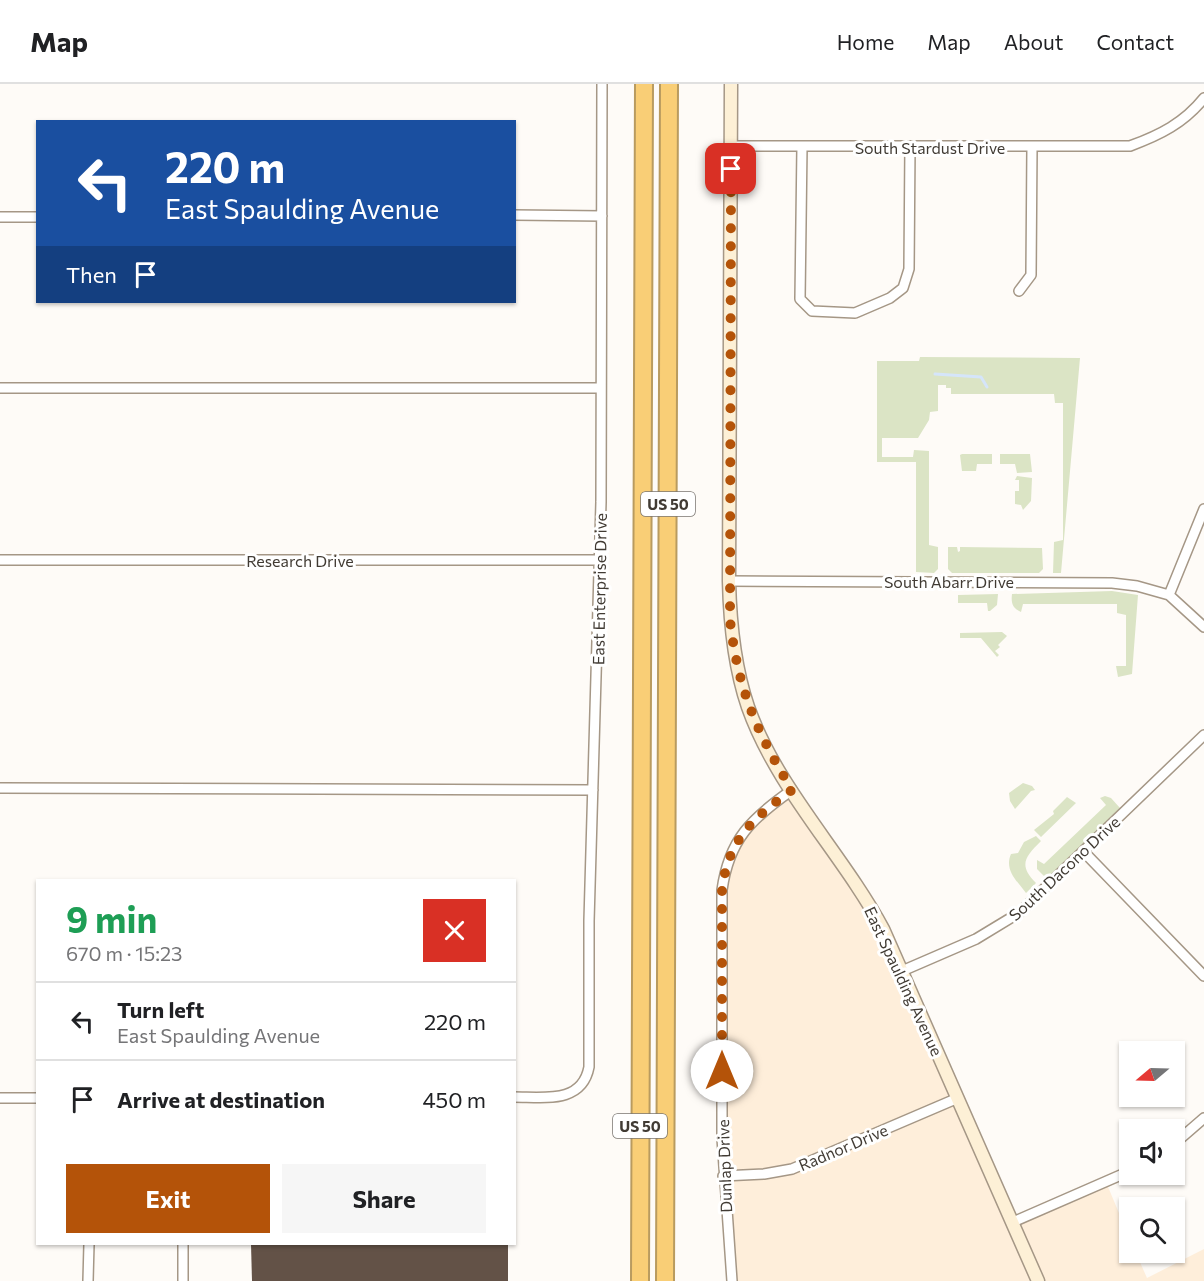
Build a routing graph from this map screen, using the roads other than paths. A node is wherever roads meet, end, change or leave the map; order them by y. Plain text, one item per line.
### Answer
1 (602, 84) edge
2 (644, 84) edge
3 (669, 84) edge
4 (731, 84) edge
5 (1204, 98) edge
6 (731, 146) junction
7 (802, 146) junction
8 (910, 146) junction
9 (1032, 147) junction
10 (516, 215) edge
11 (602, 216) junction
12 (0, 217) edge
13 (36, 217) edge
14 (1019, 291) dead end
15 (0, 387) edge
16 (602, 388) junction
17 (1204, 508) edge
18 (0, 560) edge
19 (601, 560) junction
20 (729, 581) junction
21 (1169, 595) junction
22 (1204, 627) edge
23 (1204, 735) edge
24 (0, 788) edge
25 (593, 790) junction
26 (792, 790) junction
27 (1084, 852) junction
28 (902, 971) junction
29 (1204, 976) edge
30 (516, 1097) edge
31 (0, 1098) edge
32 (36, 1098) edge
33 (958, 1098) junction
34 (1204, 1118) edge
35 (1185, 1134) edge
36 (723, 1176) junction
37 (1119, 1176) edge
38 (1012, 1222) junction
39 (89, 1245) edge
40 (183, 1245) edge
41 (88, 1281) edge
42 (183, 1281) edge
43 (640, 1281) edge
44 (665, 1281) edge
45 (732, 1281) edge
46 (1038, 1281) edge

1 - 11 street, East Enterprise Drive
2 - 43 highway, US 50
3 - 44 highway, US 50
4 - 6 street, East Spaulding Avenue
5 - 9 street, South Stardust Drive
6 - 7 street, South Stardust Drive
6 - 20 street, East Spaulding Avenue
7 - 8 street, South Stardust Drive
7 - 8 street
8 - 9 street, South Stardust Drive
9 - 14 street
10 - 11 street
11 - 16 street, East Enterprise Drive
12 - 13 street
15 - 16 street
16 - 19 street, East Enterprise Drive
17 - 21 street
18 - 19 street, Research Drive
19 - 25 street, East Enterprise Drive
20 - 21 street, South Abarr Drive
20 - 26 street, East Spaulding Avenue
21 - 22 street
23 - 27 street, South Dacono Drive
24 - 25 street
25 - 30 street, East Enterprise Drive
26 - 28 street, East Spaulding Avenue
26 - 36 street, Dunlap Drive
27 - 28 street, South Dacono Drive
27 - 29 street
28 - 33 street, East Spaulding Avenue
31 - 32 street
33 - 36 street, Radnor Drive
33 - 38 street, East Spaulding Avenue
34 - 35 street
36 - 45 street, Dunlap Drive
37 - 38 street
38 - 46 street, East Spaulding Avenue
39 - 41 street
40 - 42 street

